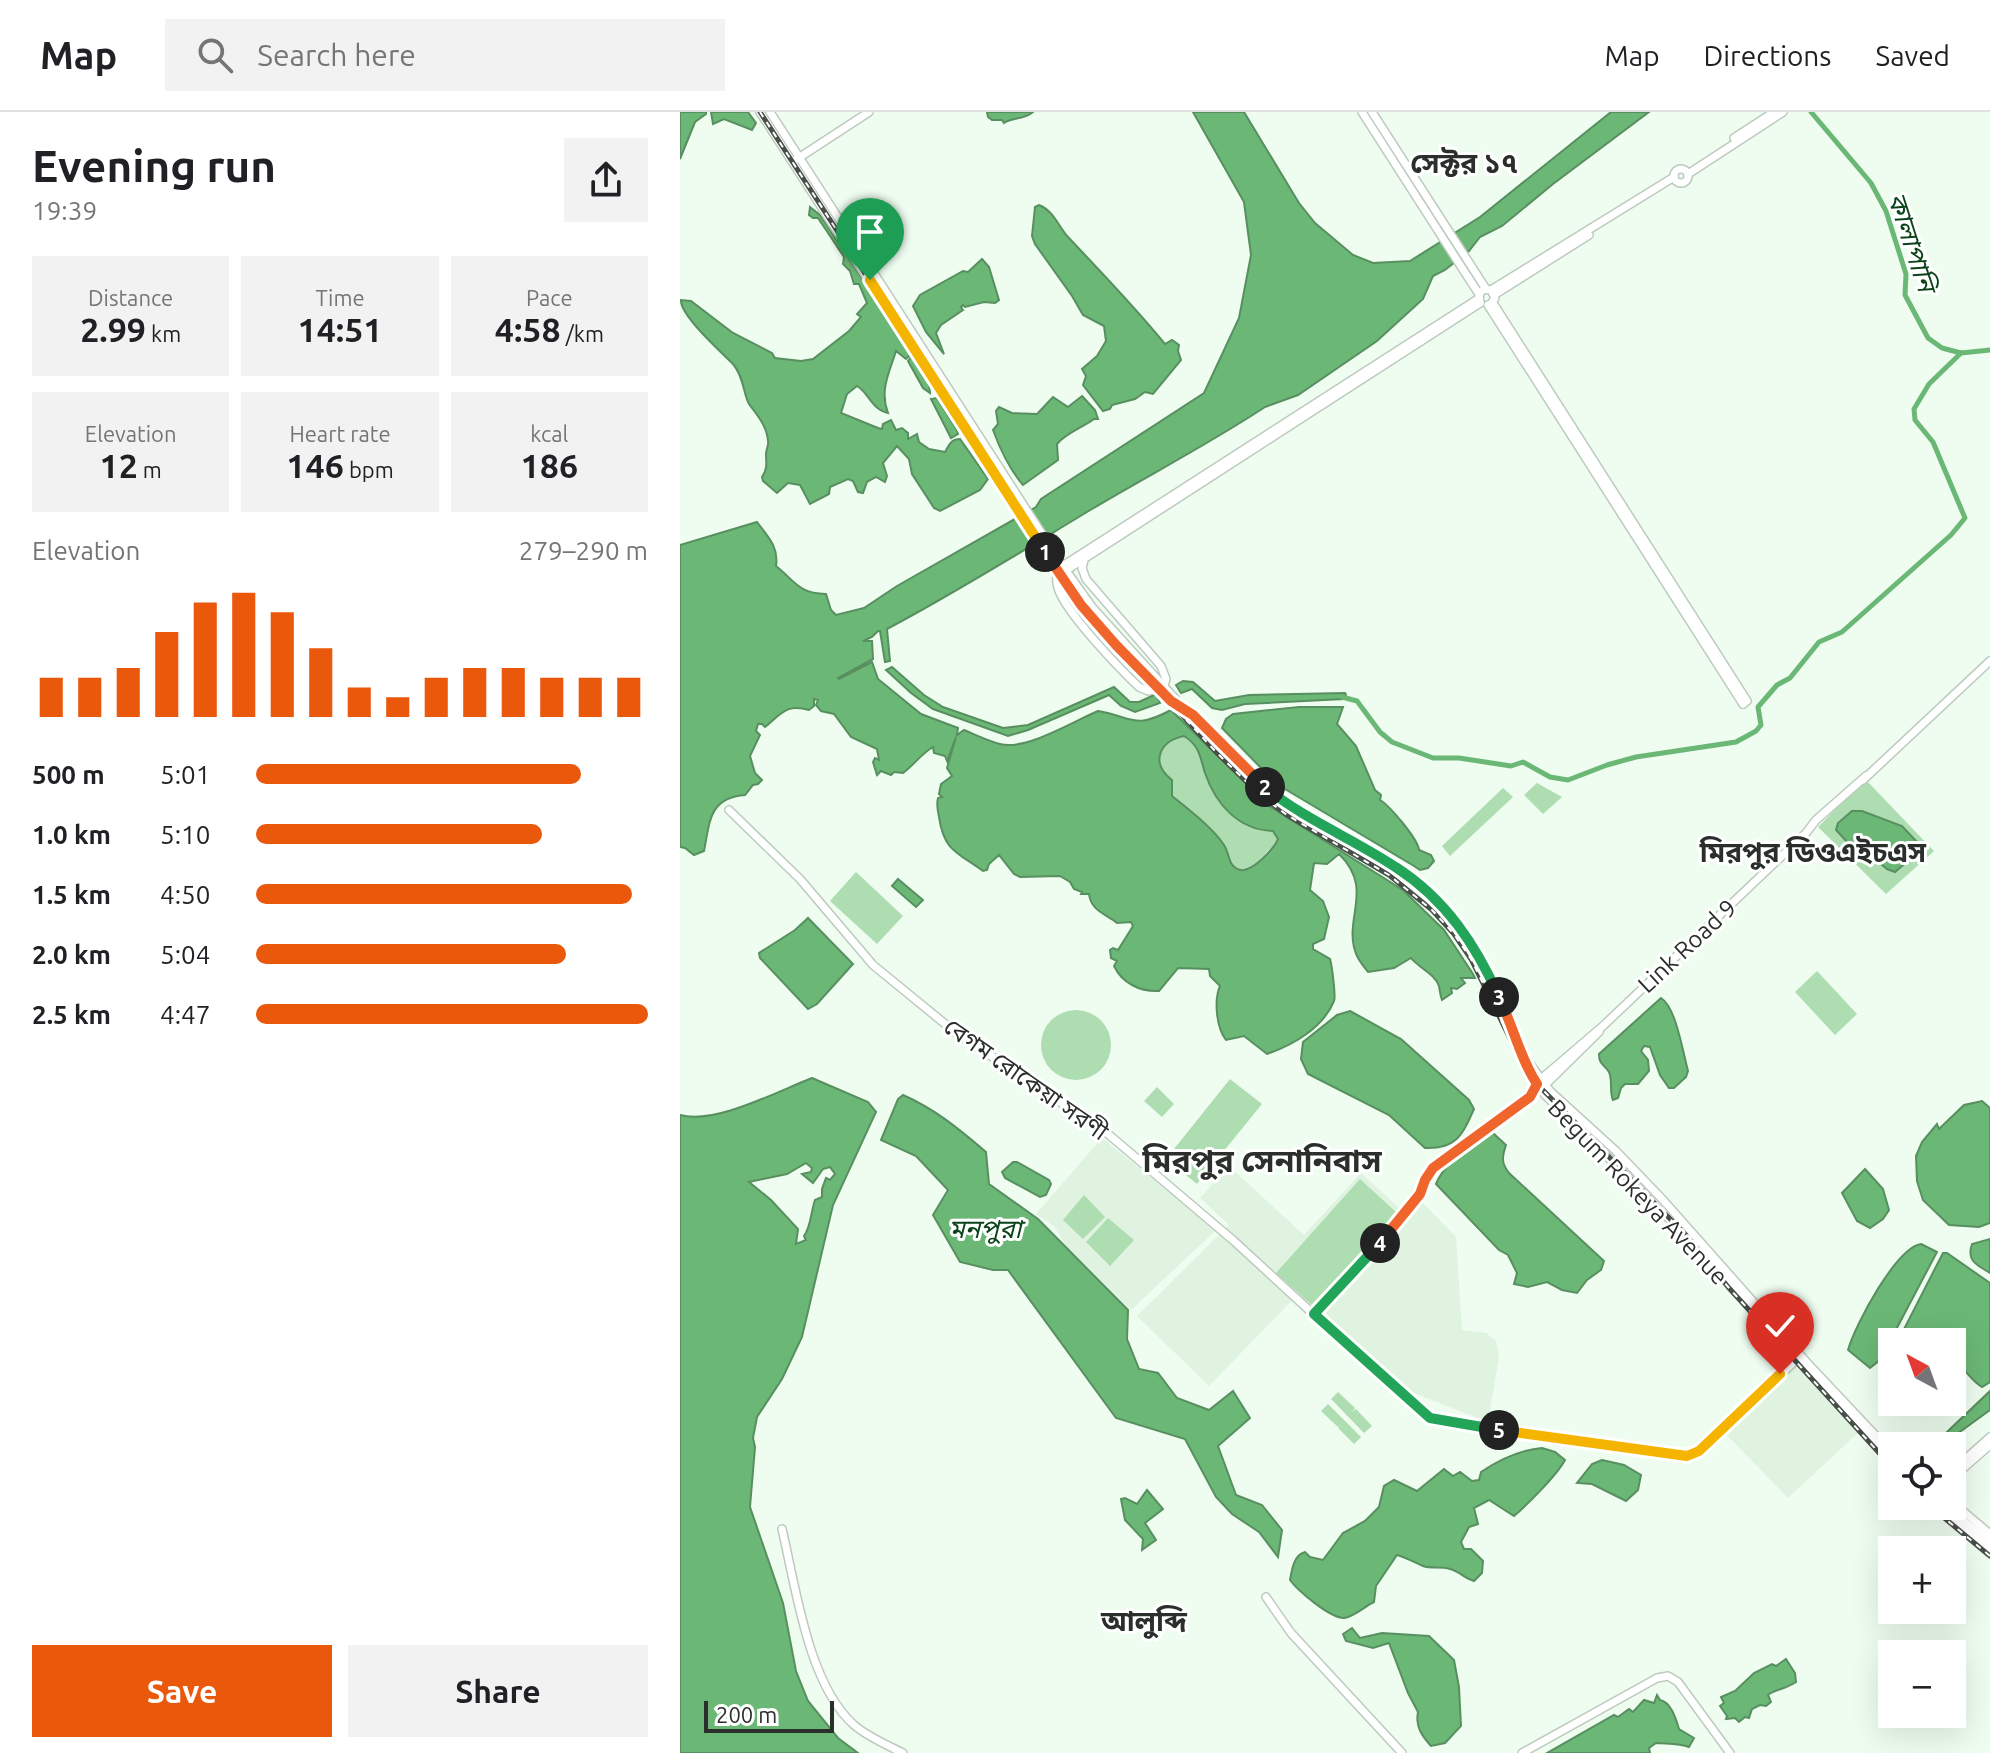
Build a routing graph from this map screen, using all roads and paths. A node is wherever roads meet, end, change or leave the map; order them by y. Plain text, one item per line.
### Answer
1 (760, 112) edge
2 (770, 112) edge
3 (861, 112) edge
4 (869, 112) edge
5 (1362, 112) edge
6 (1372, 112) edge
7 (1774, 112) edge
8 (1783, 112) edge
9 (794, 158) junction
10 (1686, 172) junction
11 (1442, 228) junction
12 (1486, 297) junction
13 (1085, 558) junction
14 (1061, 570) junction
15 (1072, 586) junction
16 (1100, 597) junction
17 (1074, 615) junction
18 (1990, 654) edge
19 (1990, 661) edge
20 (1162, 687) junction
21 (1959, 688) junction
22 (729, 810) dead end
23 (1541, 1084) junction
24 (1314, 1314) junction
25 (1796, 1360) junction
26 (1990, 1437) edge
27 (1878, 1438) edge
28 (1990, 1445) edge
29 (1878, 1448) edge
30 (1966, 1462) edge
31 (1966, 1463) edge
32 (1966, 1514) edge
33 (1952, 1520) edge
34 (1962, 1520) edge
35 (782, 1529) dead end
36 (1990, 1534) edge
37 (1990, 1543) edge
38 (1990, 1552) edge
39 (1266, 1597) dead end
40 (903, 1753) edge
41 (1402, 1753) edge
42 (1522, 1753) edge
43 (1730, 1753) edge

1 - 9 street
2 - 9 street
3 - 9 street
4 - 9 street
5 - 11 street
6 - 11 street
7 - 10 street
8 - 10 street
9 - 14 street
10 - 12 street
11 - 12 street
12 - 12 street
12 - 13 street
12 - 14 street
13 - 14 street
13 - 16 street
14 - 15 street
14 - 17 street
15 - 16 street
15 - 17 street
15 - 20 street
16 - 20 street
17 - 20 street
18 - 21 street, Link Road 9
19 - 21 street, Link Road 9
20 - 23 street, Begum Rokeya Avenue
21 - 23 street, Link Road 9
22 - 24 street, বেগম রোকেয়া সরণী
23 - 24 street, Link Road 9
23 - 25 street, Begum Rokeya Avenue
23 - 27 street, Begum Rokeya Avenue
24 - 25 street, বেগম রোকেয়া সরণী
25 - 29 street
26 - 30 street
28 - 31 street
32 - 36 street
33 - 38 main road
34 - 37 main road
35 - 40 street
39 - 41 street
42 - 43 street

